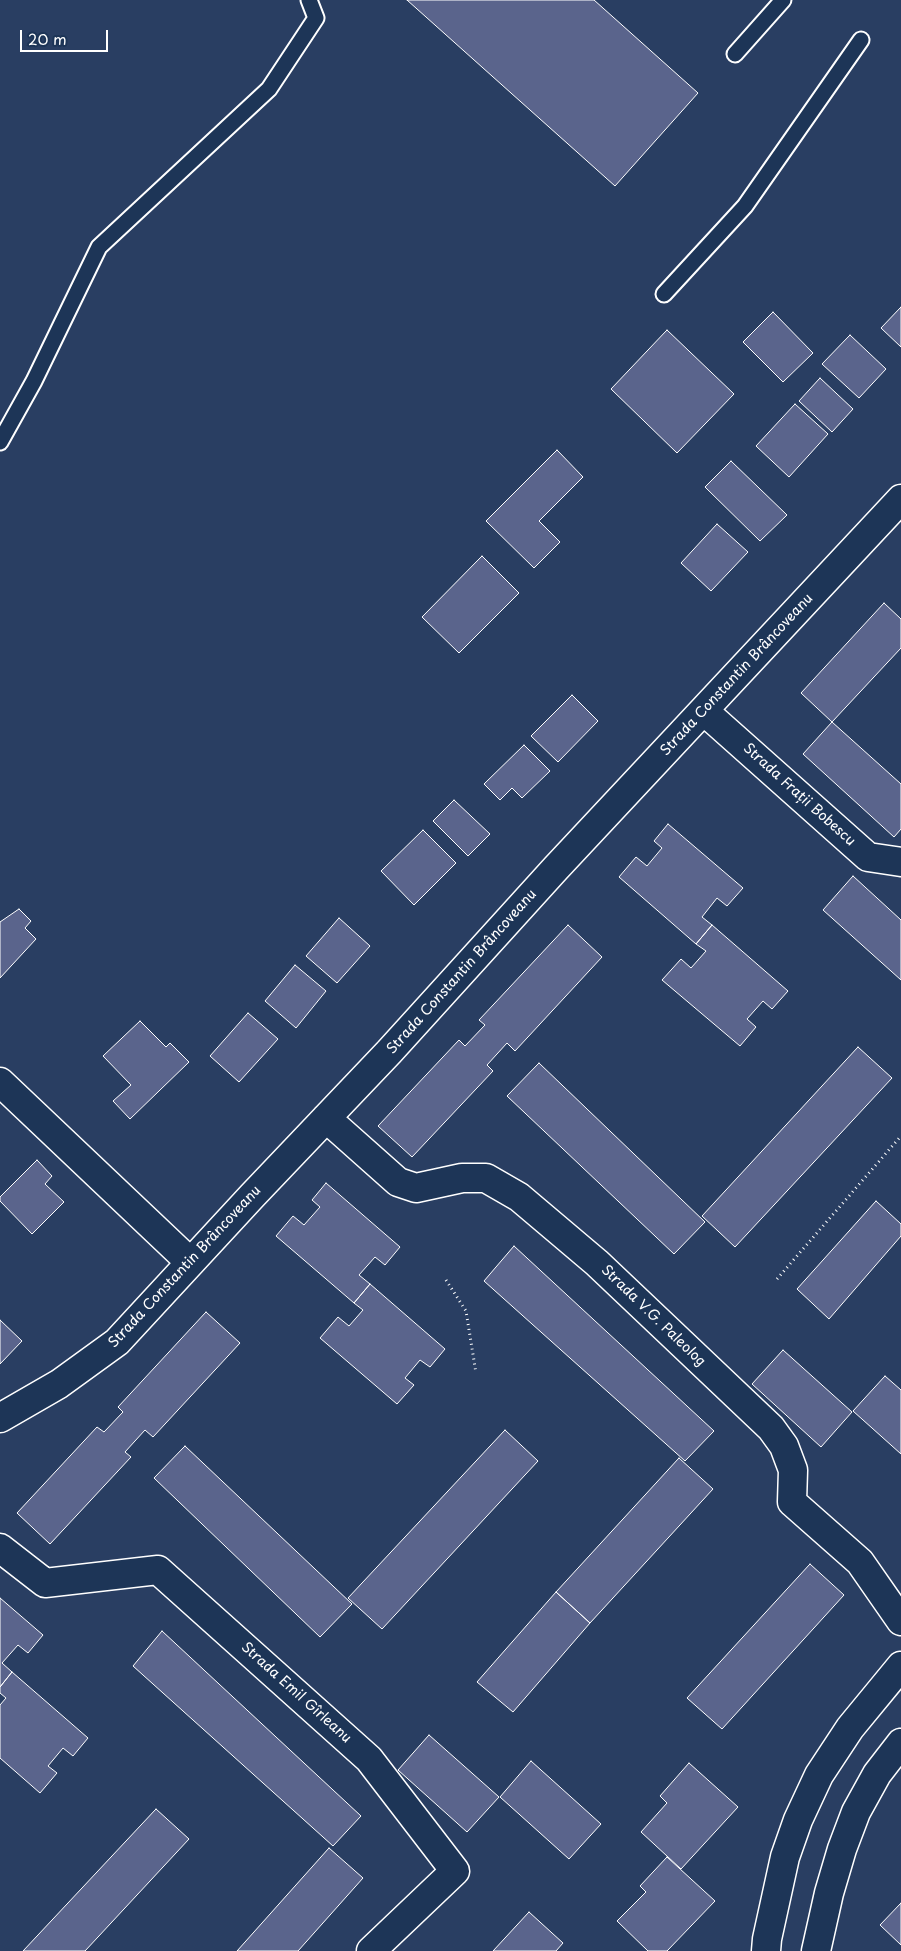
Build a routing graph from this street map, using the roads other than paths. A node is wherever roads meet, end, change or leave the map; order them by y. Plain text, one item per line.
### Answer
1 (309, 0) edge
2 (783, 0) edge
3 (861, 40) dead end
4 (735, 54) dead end
5 (664, 294) dead end
6 (0, 442) edge
7 (901, 499) edge
8 (704, 711) junction
9 (901, 862) edge
10 (0, 1082) edge
11 (326, 1118) junction
12 (190, 1262) junction
13 (1, 1421) edge
14 (0, 1548) edge
15 (901, 1621) edge
16 (901, 1666) edge
17 (901, 1744) edge
18 (371, 1951) edge
19 (766, 1951) edge
20 (816, 1951) edge

1 - 6 lane
2 - 4 lane
3 - 5 lane
7 - 8 street, Strada Constantin Brâncoveanu
8 - 9 street, Strada Frații Bobescu
8 - 11 street, Strada Constantin Brâncoveanu
10 - 12 street
11 - 12 street, Strada Constantin Brâncoveanu
11 - 15 street, Strada V.G. Paleolog
12 - 13 street, Strada Constantin Brâncoveanu
14 - 18 street, Strada Emil Gîrleanu
16 - 19 street
17 - 20 street

